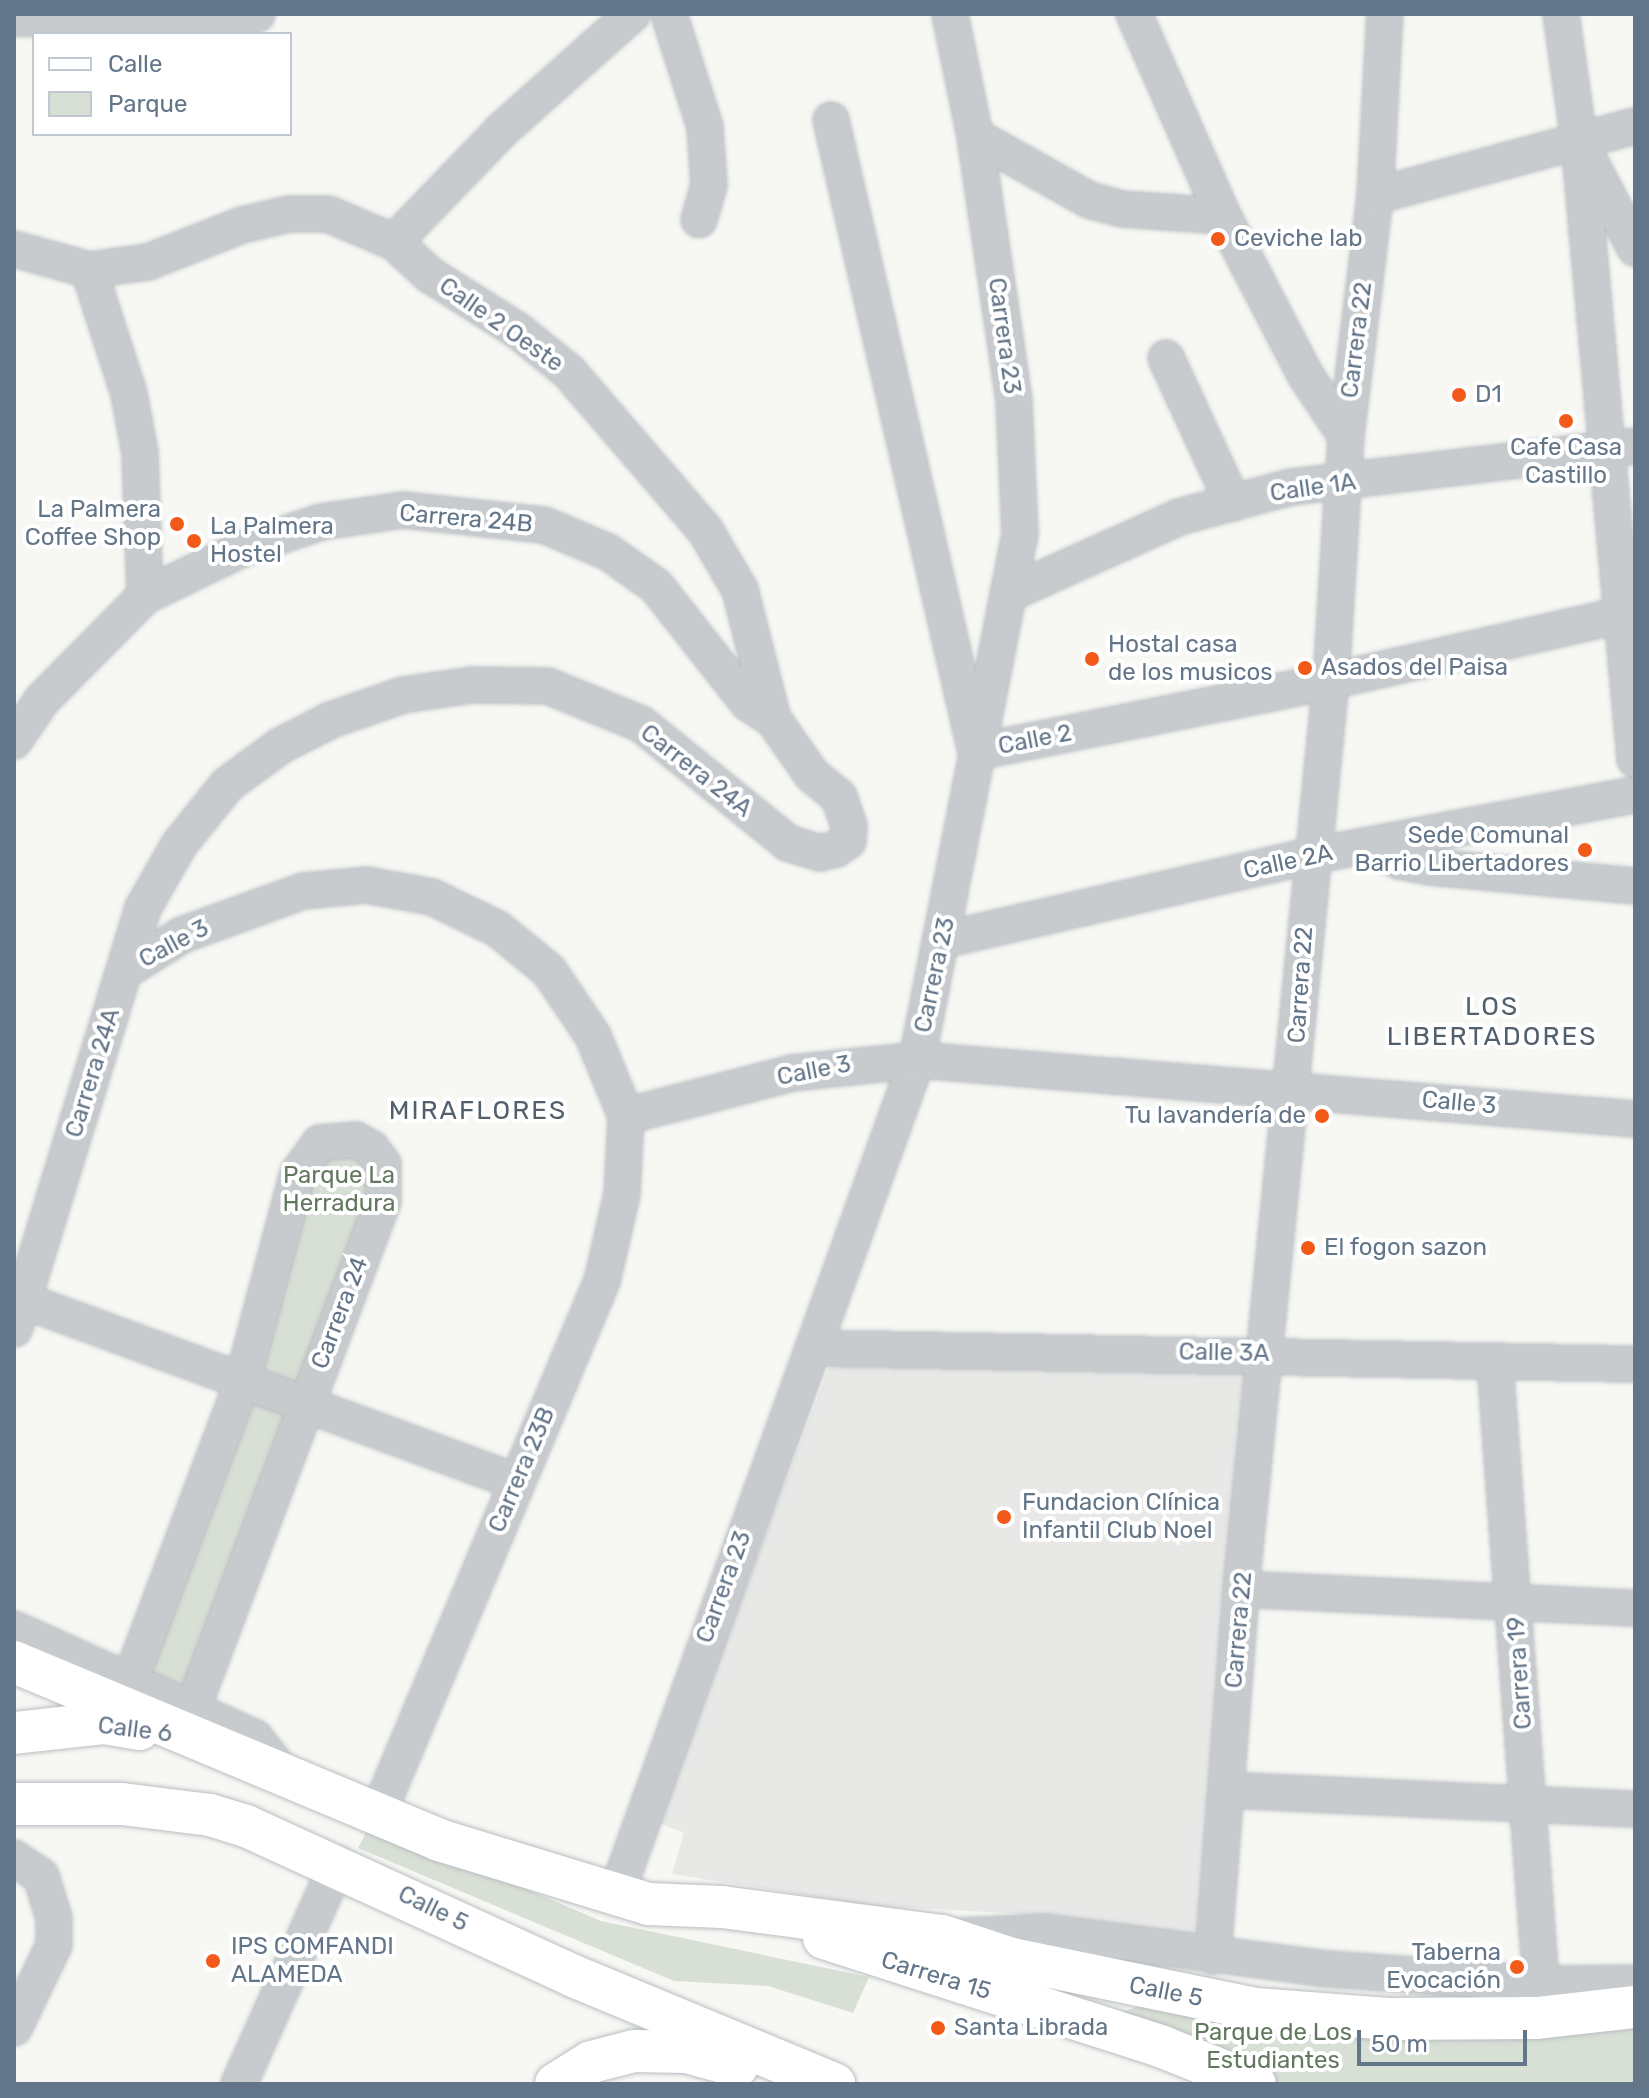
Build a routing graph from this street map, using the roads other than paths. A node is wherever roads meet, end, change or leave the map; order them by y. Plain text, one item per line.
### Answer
1 (257, 14) edge
2 (632, 14) edge
3 (669, 14) edge
4 (950, 14) edge
5 (1134, 14) edge
6 (1385, 14) edge
7 (1561, 14) edge
8 (14, 18) edge
9 (831, 120) dead end
10 (1635, 126) edge
11 (975, 136) junction
12 (1579, 141) junction
13 (1375, 196) junction
14 (1223, 216) junction
15 (699, 220) dead end
16 (394, 242) junction
17 (1635, 248) edge
18 (14, 249) edge
19 (89, 270) junction
20 (1166, 358) dead end
21 (1346, 436) junction
22 (1620, 449) edge
23 (1346, 483) junction
24 (1233, 503) junction
25 (1008, 594) junction
26 (145, 596) junction
27 (1628, 614) edge
28 (1331, 681) junction
29 (773, 719) junction
30 (14, 741) edge
31 (976, 752) junction
32 (1635, 759) edge
33 (1635, 795) edge
34 (849, 826) joint
35 (1375, 846) junction
36 (1311, 856) junction
37 (1635, 886) edge
38 (943, 940) junction
39 (125, 971) junction
40 (917, 1060) junction
41 (1294, 1088) junction
42 (626, 1116) junction
43 (1635, 1119) edge
44 (17, 1309) edge
45 (813, 1348) junction
46 (1267, 1354) junction
47 (1495, 1363) junction
48 (1635, 1364) edge
49 (242, 1383) junction
50 (304, 1404) junction
51 (517, 1482) junction
52 (1241, 1589) junction
53 (1515, 1601) junction
54 (1635, 1608) edge
55 (14, 1629) edge
56 (14, 1662) edge
57 (129, 1684) junction
58 (176, 1725) junction
59 (14, 1733) edge
60 (1227, 1790) junction
61 (14, 1804) edge
62 (1529, 1804) junction
63 (1635, 1809) edge
64 (378, 1814) junction
65 (14, 1858) edge
66 (338, 1863) junction
67 (616, 1895) junction
68 (755, 1911) junction
69 (942, 1936) junction
70 (1213, 1956) junction
71 (1635, 1983) edge
72 (1528, 2006) junction
73 (1635, 2007) edge
74 (1635, 2027) edge
75 (14, 2028) edge
76 (247, 2082) edge
77 (556, 2084) edge
78 (798, 2084) edge
79 (834, 2084) edge
80 (1255, 2084) edge

1 - 8 street
2 - 16 street
3 - 15 street
4 - 11 street, Carrera 23
5 - 14 street
6 - 13 street, Carrera 22
7 - 12 street
9 - 31 street, Calle 2
10 - 12 street
11 - 14 street
11 - 25 street, Carrera 23
12 - 13 street
12 - 17 street
12 - 22 street
13 - 21 street, Carrera 22
14 - 21 street
16 - 19 street, Calle 2 Oeste
16 - 29 street, Calle 2 Oeste
18 - 19 street, Calle 2 Oeste
19 - 26 street
20 - 24 street
21 - 23 street, Carrera 22
22 - 23 street, Calle 1A
22 - 27 street
23 - 24 street, Calle 1A
23 - 28 street, Carrera 22
24 - 25 street, Calle 1A
25 - 31 street, Carrera 23
26 - 29 street, Carrera 24B
26 - 30 street, Carrera 24B
27 - 28 street, Calle 2
27 - 32 street
28 - 31 street, Calle 2
28 - 36 street, Carrera 22
29 - 34 street, Calle 2 Oeste
31 - 38 street, Carrera 23
33 - 35 street, Calle 2A
34 - 39 street, Carrera 24A
35 - 36 street, Calle 2A
35 - 37 street
36 - 38 street, Calle 2A
36 - 41 street, Carrera 22
38 - 40 street, Carrera 23
39 - 42 street, Calle 3
39 - 44 street, Carrera 24A
40 - 41 street, Calle 3
40 - 42 street, Calle 3
40 - 45 street, Carrera 23
41 - 43 street, Calle 3
41 - 46 street, Carrera 22
42 - 51 street, Carrera 23B
44 - 49 street
45 - 46 street, Calle 3A
45 - 67 street, Carrera 23
46 - 47 street, Calle 3A
46 - 52 street, Carrera 22
47 - 48 street, Calle 3A
47 - 53 street, Carrera 19
49 - 50 street
49 - 50 street, Carrera 24
49 - 57 street, Carrera 24
50 - 51 street
50 - 58 street, Carrera 24
51 - 64 street, Carrera 23B
52 - 53 street
52 - 60 street, Carrera 22
53 - 54 street
53 - 62 street, Carrera 19
55 - 57 street, Calle 5
56 - 58 main road, Calle 5
57 - 58 street, Calle 5
58 - 59 main road, Calle 6
58 - 64 main road, Calle 5
60 - 62 street
60 - 70 street, Carrera 22
61 - 66 main road, Calle 5
62 - 63 street
62 - 72 street, Carrera 19
64 - 67 main road, Calle 5
65 - 75 street
66 - 76 street
66 - 79 main road, Calle 5
67 - 68 main road, Calle 5
68 - 69 main road, Calle 5
68 - 80 main road, Carrera 15
69 - 70 street, Calle 5
69 - 72 main road, Calle 5
70 - 72 street, Calle 5
71 - 72 street, Calle 5
72 - 73 main road, Calle 5
72 - 74 main road
77 - 78 main road

